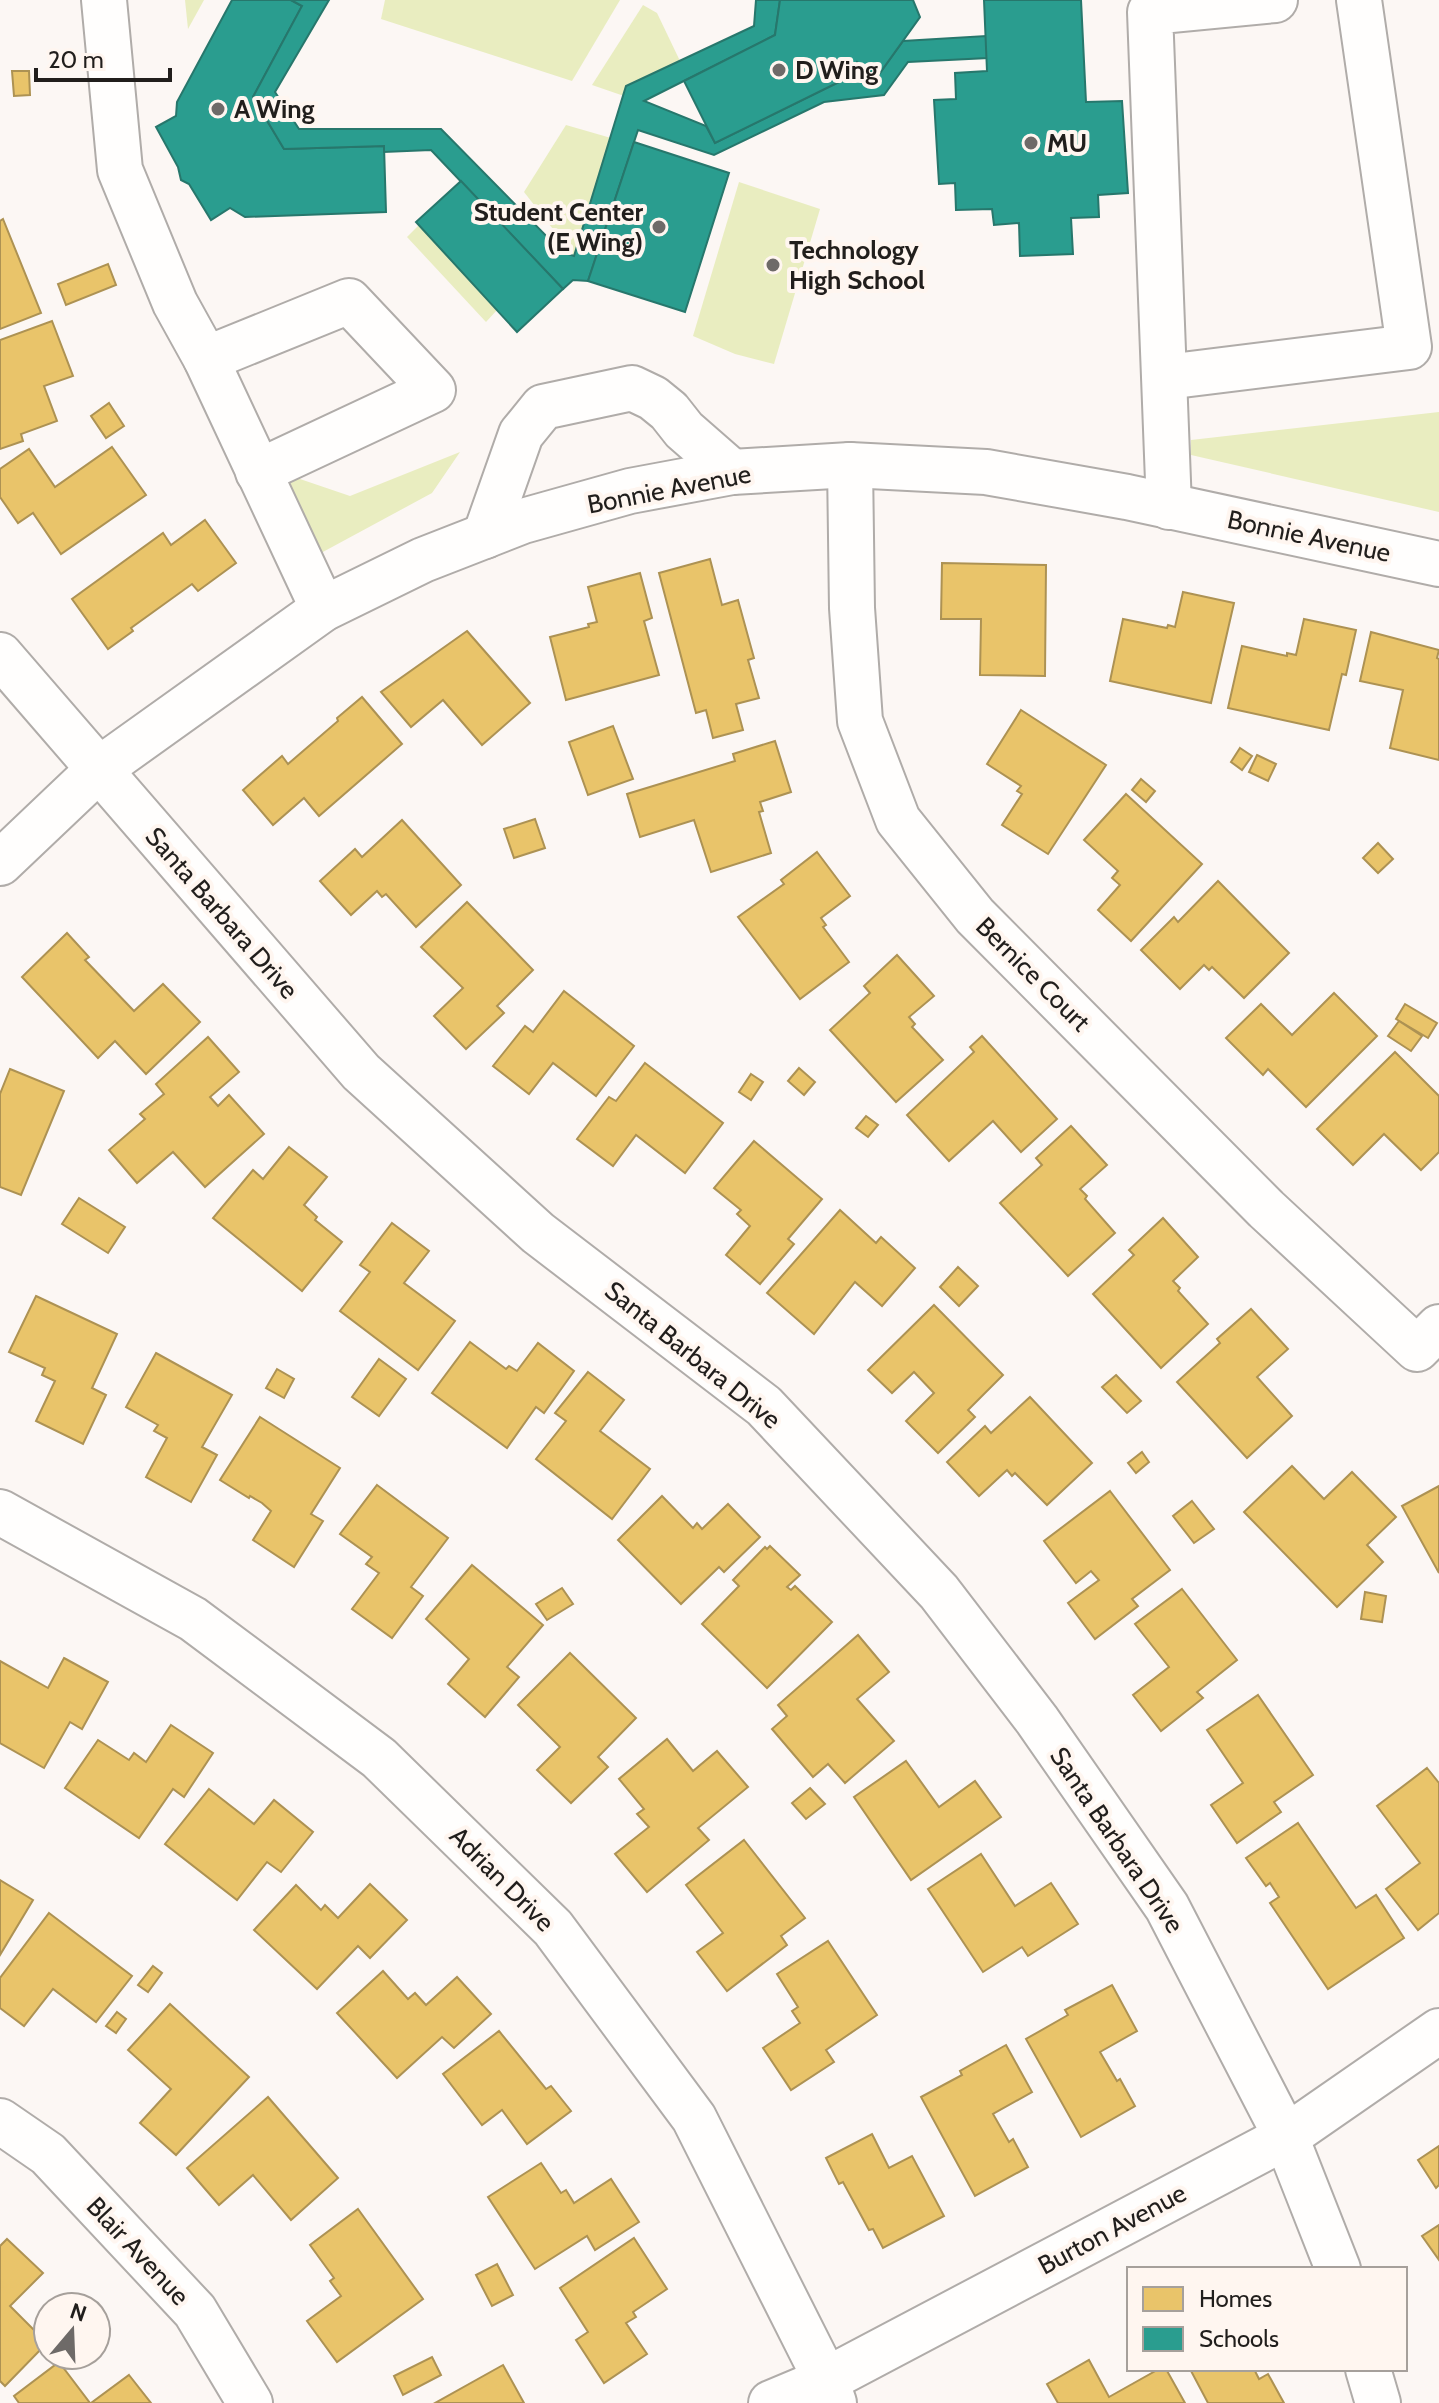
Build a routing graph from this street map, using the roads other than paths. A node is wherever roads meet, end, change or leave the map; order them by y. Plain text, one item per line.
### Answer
1 (104, 0) edge
2 (1275, 0) edge
3 (1359, 0) edge
4 (206, 359) junction
5 (1166, 377) junction
6 (850, 465) junction
7 (258, 472) junction
8 (732, 472) junction
9 (1169, 507) junction
10 (485, 536) junction
11 (1439, 564) edge
12 (323, 609) junction
13 (0, 655) edge
14 (98, 770) junction
15 (0, 863) edge
16 (1439, 1327) edge
17 (0, 1512) edge
18 (1439, 2031) edge
19 (0, 2121) edge
20 (1286, 2137) junction
21 (1337, 2267) edge
22 (1369, 2371) edge
23 (830, 2392) edge
24 (250, 2403) edge
25 (771, 2403) edge
26 (1378, 2403) edge

1 - 4 street
2 - 5 street
3 - 5 street
4 - 7 street
4 - 7 street
5 - 9 street
6 - 8 street, Bonnie Avenue
6 - 9 street, Bonnie Avenue
6 - 16 street, Bernice Court
7 - 12 street
8 - 10 street, Bonnie Avenue
8 - 10 street
9 - 11 street, Bonnie Avenue
10 - 12 street, Bonnie Avenue
12 - 14 street, Bonnie Avenue
13 - 14 street, Santa Barbara Drive
14 - 15 street, Bonnie Avenue
14 - 20 street, Santa Barbara Drive
17 - 23 street, Adrian Drive
18 - 20 street, Burton Avenue
19 - 24 street, Blair Avenue
20 - 21 street, Santa Barbara Drive
20 - 23 street, Burton Avenue
22 - 26 street
23 - 25 street, Burton Avenue

